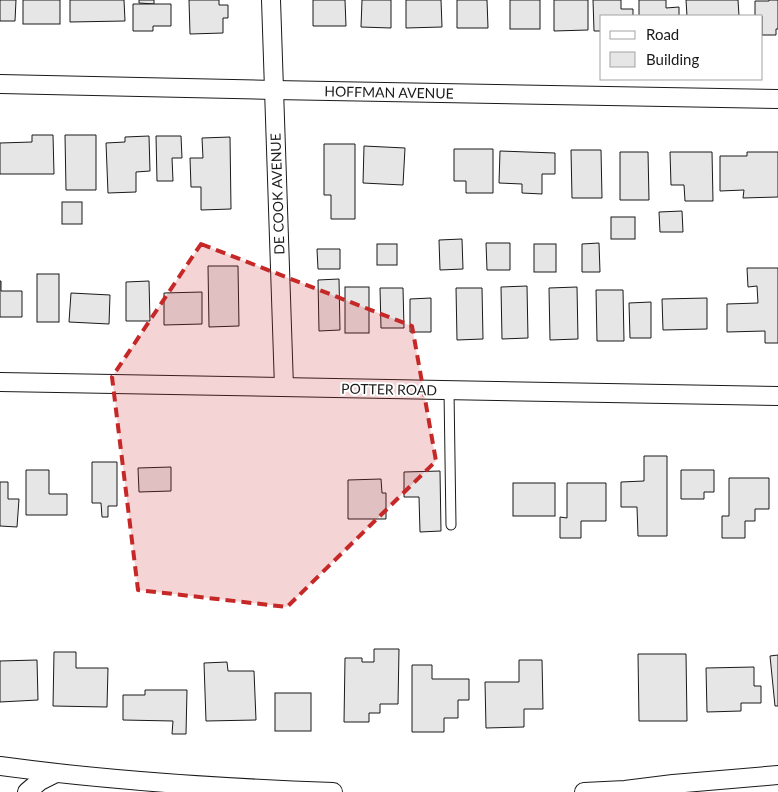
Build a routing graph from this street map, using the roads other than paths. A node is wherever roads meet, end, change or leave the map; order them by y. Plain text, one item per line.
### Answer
1 (271, 0) edge
2 (0, 84) edge
3 (274, 90) junction
4 (778, 99) edge
5 (0, 382) edge
6 (284, 387) junction
7 (449, 390) junction
8 (778, 396) edge
9 (451, 525) dead end
10 (0, 766) edge
11 (54, 774) junction
12 (778, 775) edge
13 (258, 791) edge
14 (624, 791) edge
15 (27, 792) edge
16 (333, 792) edge
17 (584, 792) edge

1 - 3 street, DE COOK AVENUE
2 - 3 street, HOFFMAN AVENUE
3 - 4 street, HOFFMAN AVENUE
3 - 6 street, DE COOK AVENUE
5 - 6 street, POTTER ROAD
6 - 7 street, POTTER ROAD
7 - 8 street, POTTER ROAD
7 - 9 lane
10 - 11 street
11 - 13 street
11 - 15 street
12 - 14 street
13 - 16 street
14 - 17 street

